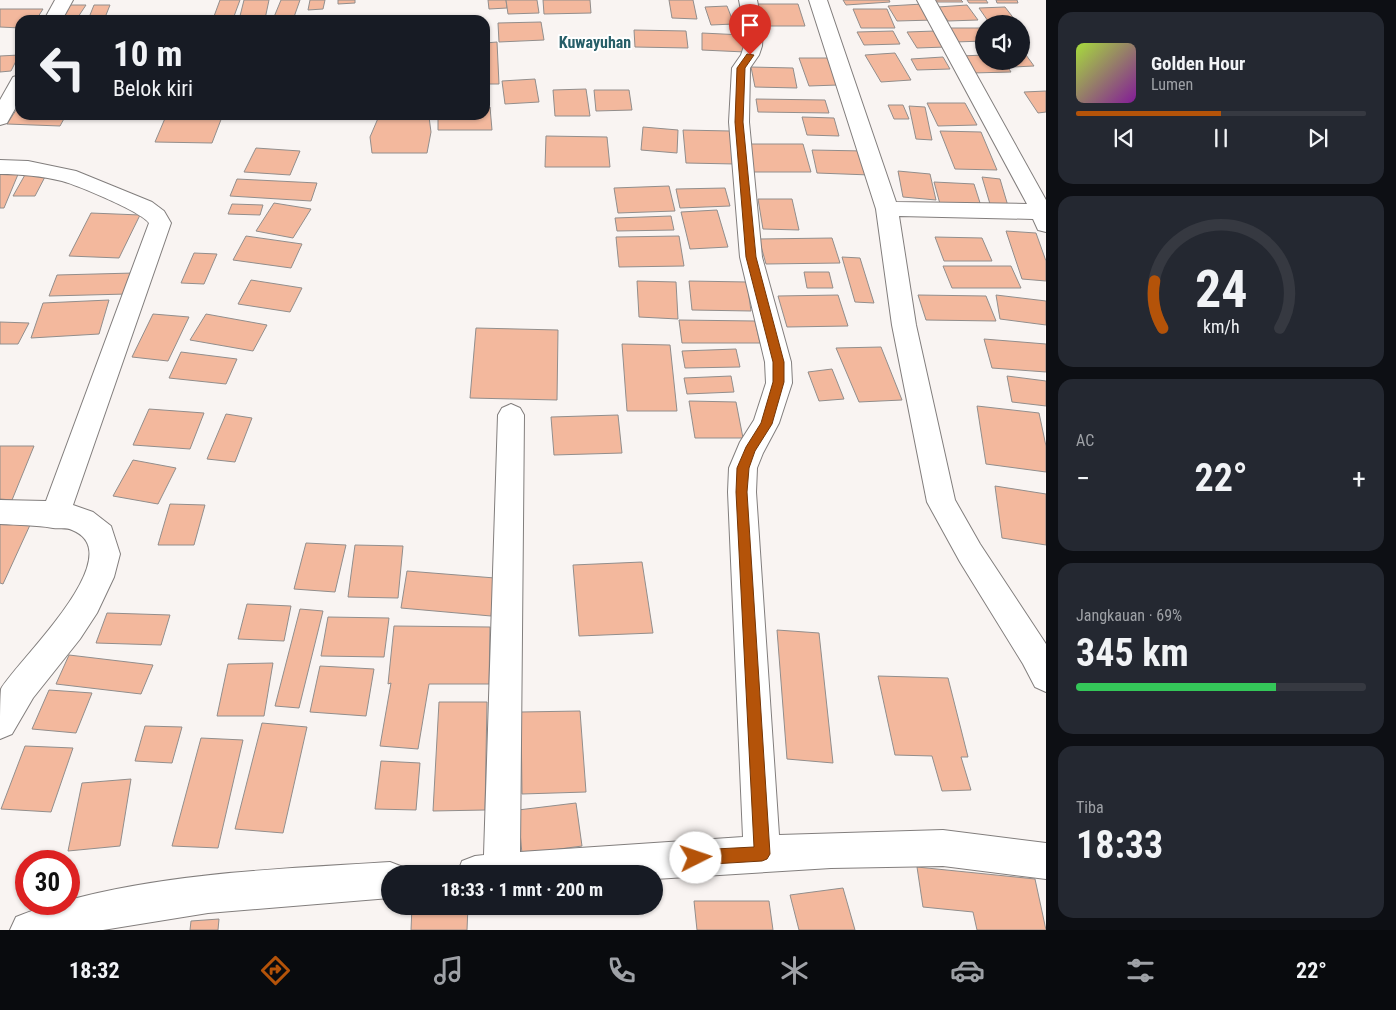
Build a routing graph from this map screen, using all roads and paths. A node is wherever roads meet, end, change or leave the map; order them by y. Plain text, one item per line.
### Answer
1 (64, 0) edge
2 (748, 0) edge
3 (818, 0) edge
4 (926, 0) edge
5 (56, 15) edge
6 (15, 90) edge
7 (0, 119) edge
8 (0, 167) edge
9 (887, 209) junction
10 (1044, 217) edge
11 (511, 414) dead end
12 (0, 512) edge
13 (55, 516) junction
14 (1046, 676) edge
15 (0, 722) edge
16 (762, 854) junction
17 (1046, 861) edge
18 (489, 865) edge
19 (604, 865) edge
20 (381, 881) edge
21 (29, 930) edge

1 - 5 street
2 - 16 street
3 - 9 street
4 - 10 street
6 - 7 street
8 - 13 street
9 - 10 street
9 - 14 street
11 - 18 street
12 - 13 street
13 - 15 street
16 - 17 street
16 - 19 street
20 - 21 street

